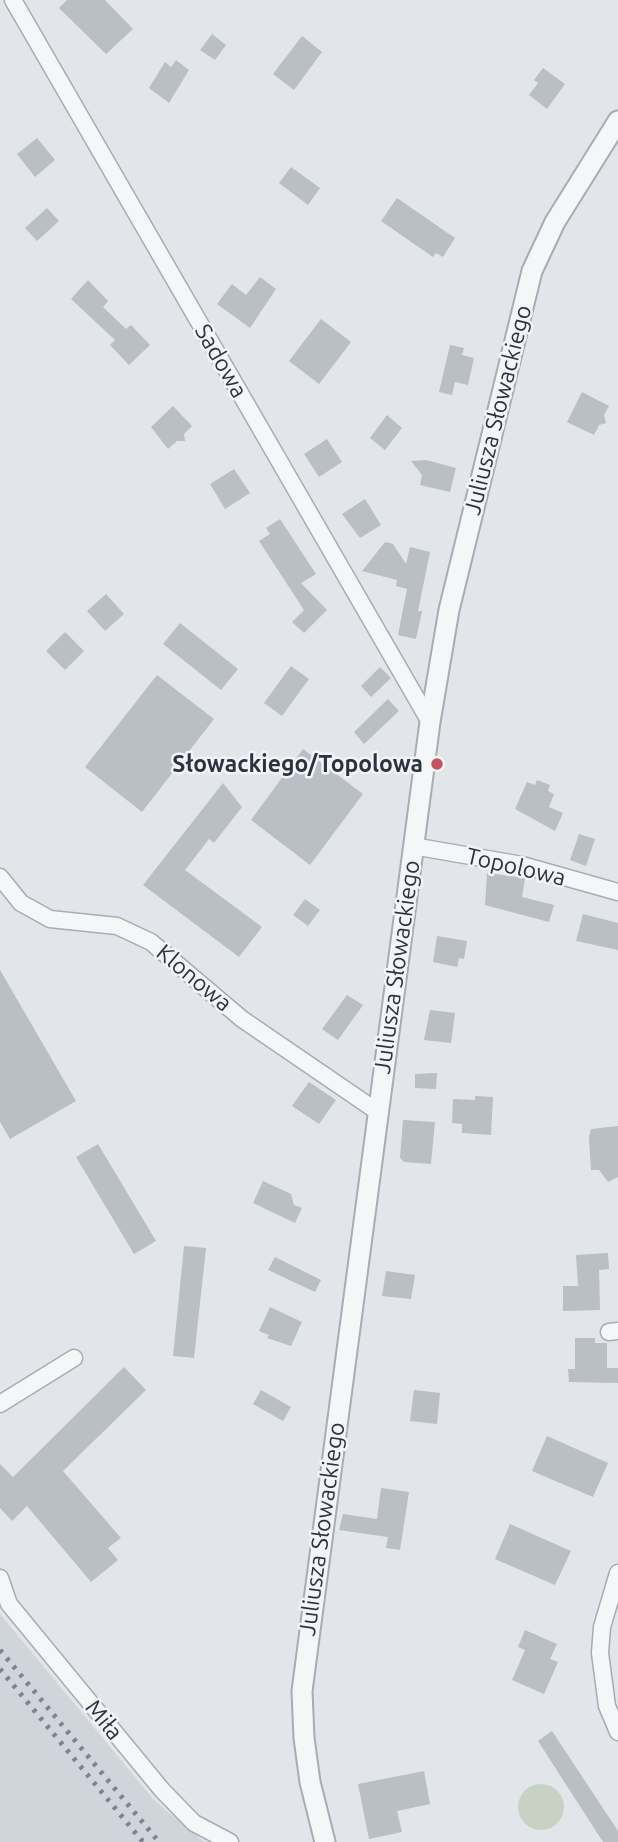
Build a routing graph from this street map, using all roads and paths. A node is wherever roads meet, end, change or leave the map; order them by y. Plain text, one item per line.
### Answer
1 (13, 0) edge
2 (618, 121) edge
3 (430, 722) junction
4 (413, 846) junction
5 (0, 877) edge
6 (618, 891) edge
7 (377, 1112) junction
8 (74, 1358) dead end
9 (0, 1404) edge
10 (618, 1573) edge
11 (0, 1578) edge
12 (618, 1732) edge
13 (230, 1842) edge
14 (325, 1842) edge

1 - 3 street, Sadowa
2 - 3 street, Juliusza Słowackiego
3 - 4 street, Juliusza Słowackiego
4 - 6 street, Topolowa
4 - 7 street, Juliusza Słowackiego
5 - 7 street, Klonowa
7 - 14 street, Juliusza Słowackiego
8 - 9 street
10 - 12 street
11 - 13 street, Miła

